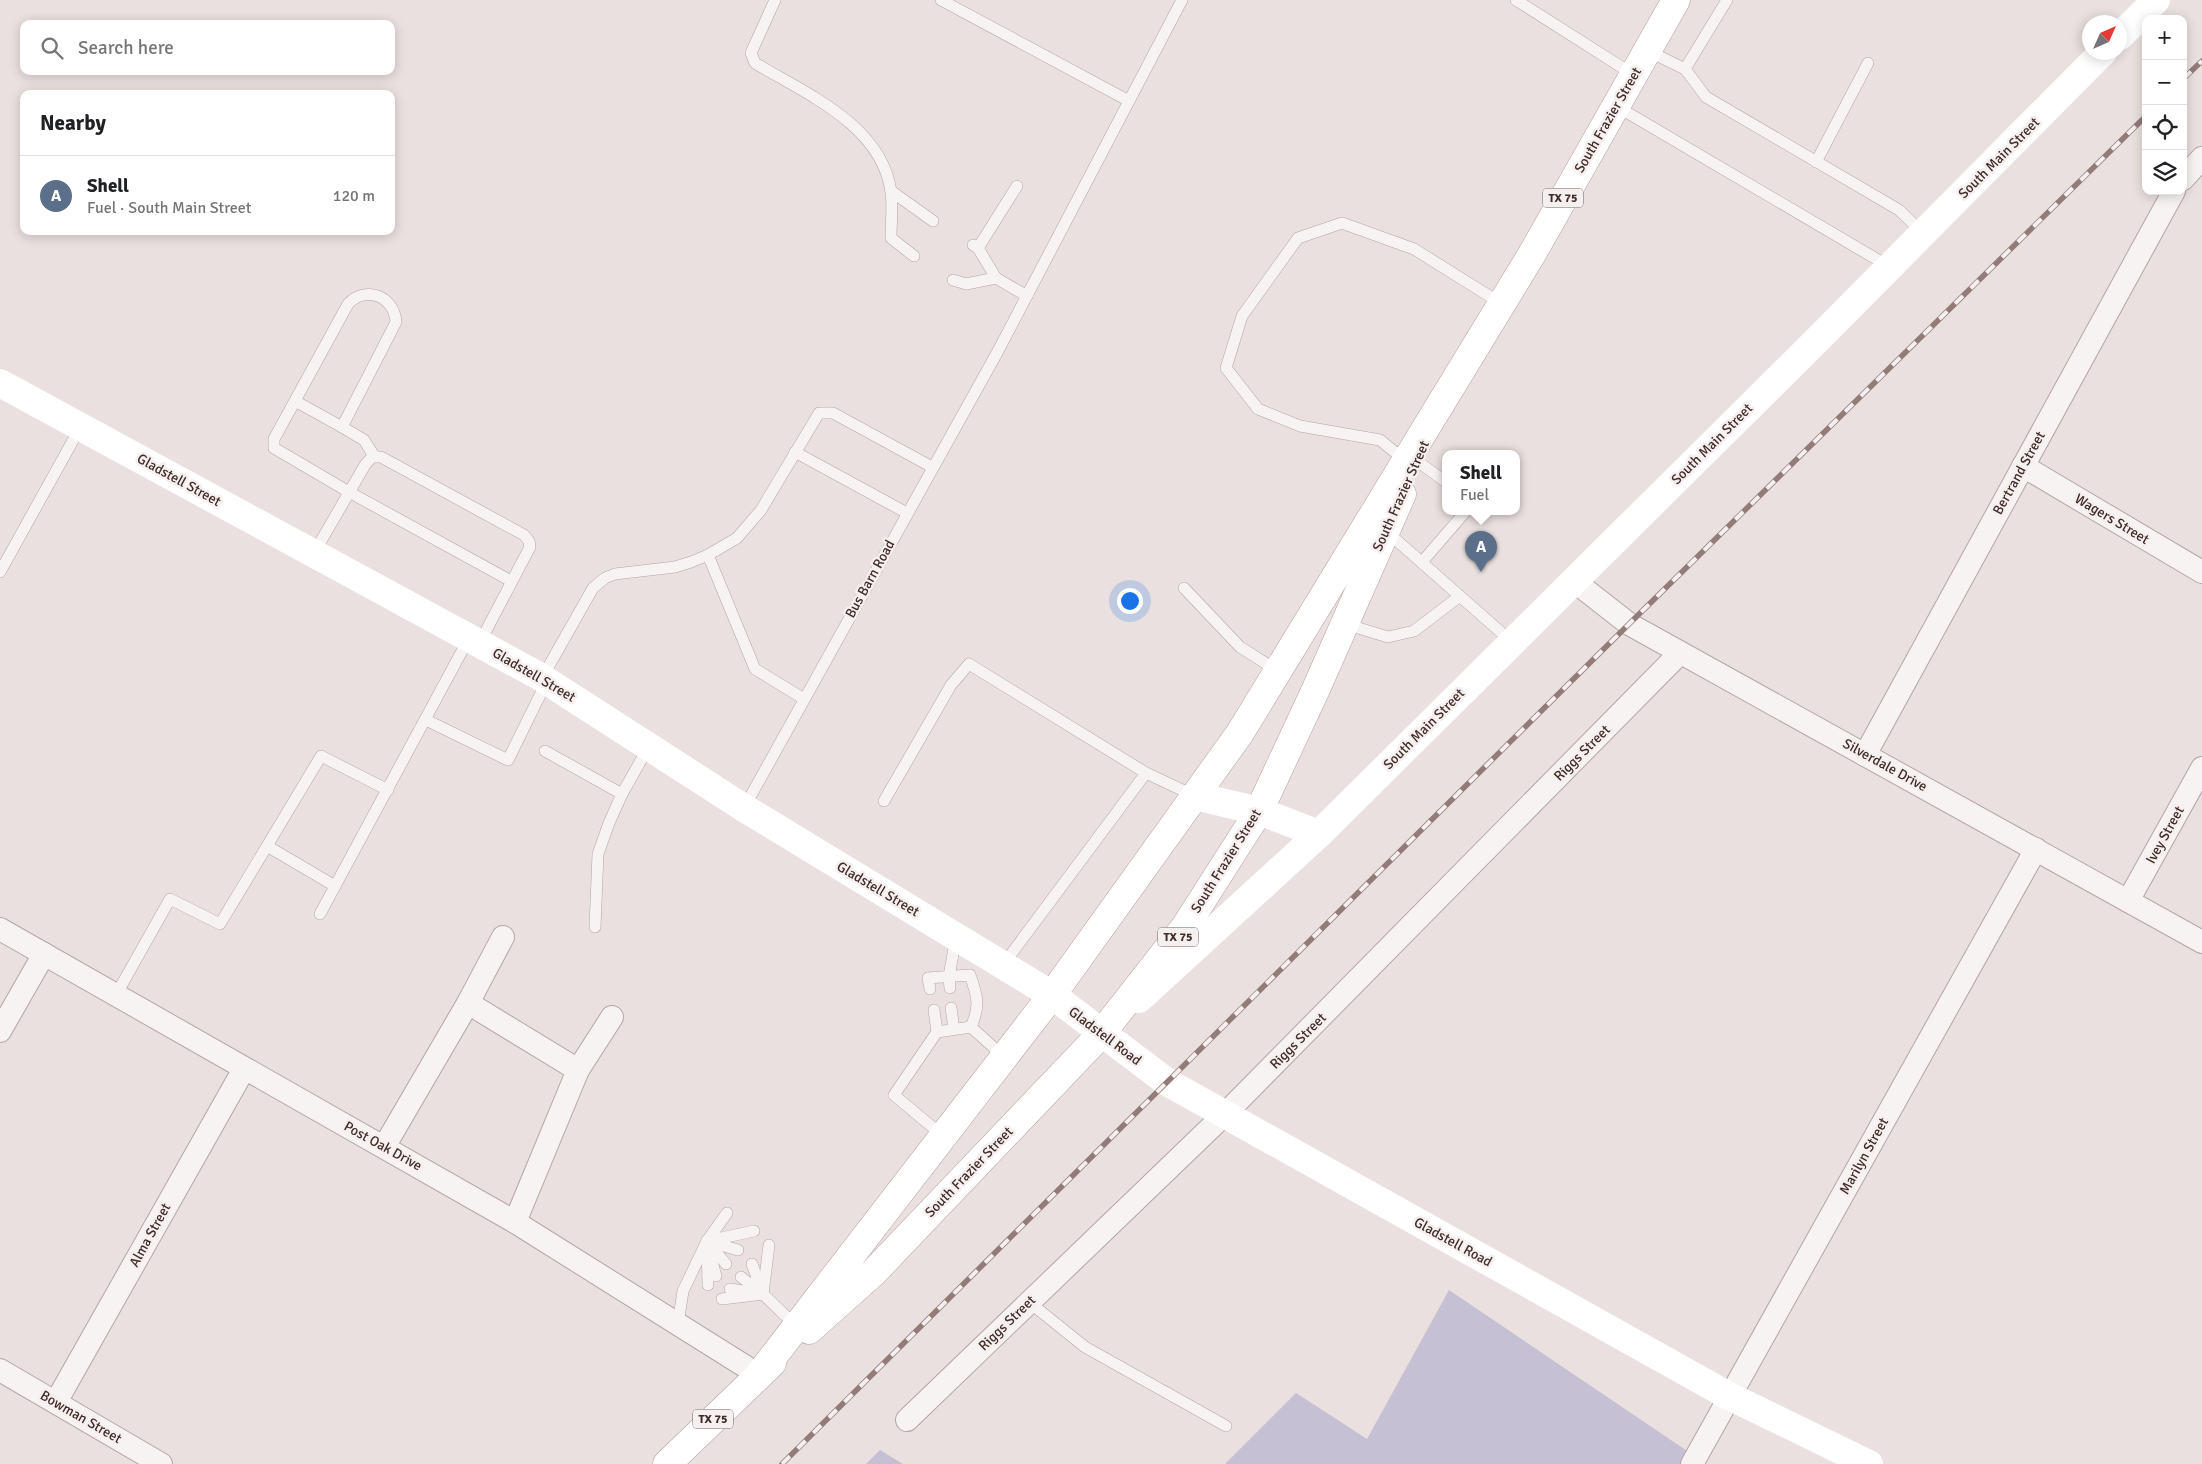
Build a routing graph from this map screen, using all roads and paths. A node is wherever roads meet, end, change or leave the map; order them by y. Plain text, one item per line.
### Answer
1 (775, 0) edge
2 (941, 0) edge
3 (1182, 0) edge
4 (1516, 0) edge
5 (1676, 0) edge
6 (1727, 0) edge
7 (2156, 0) edge
8 (2127, 29) edge
9 (1648, 50) junction
10 (2095, 60) edge
11 (1868, 63) dead end
12 (1685, 69) junction
13 (1634, 75) junction
14 (1129, 101) junction
15 (1616, 106) junction
16 (2202, 158) edge
17 (1816, 162) junction
18 (2187, 175) edge
19 (1017, 186) dead end
20 (891, 191) junction
21 (2172, 195) edge
22 (933, 221) dead end
23 (1924, 233) junction
24 (914, 256) dead end
25 (1890, 267) junction
26 (996, 278) junction
27 (953, 280) dead end
28 (1027, 296) junction
29 (1502, 304) junction
30 (0, 382) edge
31 (295, 401) junction
32 (81, 426) junction
33 (342, 427) junction
34 (795, 452) junction
35 (374, 456) junction
36 (1412, 463) junction
37 (2023, 466) junction
38 (932, 467) junction
39 (1442, 480) edge
40 (349, 492) junction
41 (907, 513) junction
42 (1463, 515) edge
43 (1386, 531) junction
44 (314, 554) junction
45 (708, 556) junction
46 (1422, 562) junction
47 (0, 572) edge
48 (2202, 572) edge
49 (1574, 580) junction
50 (512, 582) junction
51 (1184, 588) dead end
52 (1460, 596) junction
53 (1345, 624) junction
54 (474, 641) junction
55 (1512, 642) junction
56 (1680, 654) junction
57 (1278, 671) junction
58 (544, 680) junction
59 (804, 699) junction
60 (426, 720) junction
61 (649, 746) junction
62 (545, 751) dead end
63 (1865, 754) junction
64 (2202, 768) edge
65 (1146, 773) junction
66 (388, 790) junction
67 (622, 794) junction
68 (1195, 796) junction
69 (884, 801) dead end
70 (744, 808) junction
71 (1258, 811) junction
72 (1319, 834) junction
73 (267, 846) junction
74 (2036, 849) junction
75 (335, 886) junction
76 (2128, 902) junction
77 (320, 914) dead end
78 (595, 928) dead end
79 (0, 929) edge
80 (956, 935) junction
81 (503, 937) dead end
82 (2202, 942) edge
83 (44, 954) junction
84 (1003, 965) junction
85 (949, 982) junction
86 (930, 989) dead end
87 (116, 995) junction
88 (1052, 995) junction
89 (468, 1003) junction
90 (951, 1008) dead end
91 (934, 1010) dead end
92 (612, 1017) dead end
93 (971, 1027) junction
94 (954, 1029) junction
95 (0, 1032) edge
96 (937, 1032) junction
97 (1101, 1034) junction
98 (1004, 1056) junction
99 (244, 1069) junction
100 (578, 1070) junction
101 (1225, 1114) junction
102 (943, 1136) junction
103 (384, 1147) junction
104 (727, 1213) dead end
105 (515, 1222) junction
106 (754, 1231) dead end
107 (746, 1241) dead end
108 (707, 1242) junction
109 (769, 1244) dead end
110 (738, 1250) dead end
111 (760, 1254) dead end
112 (726, 1264) dead end
113 (752, 1264) dead end
114 (716, 1276) dead end
115 (740, 1277) dead end
116 (708, 1286) dead end
117 (730, 1289) dead end
118 (763, 1294) junction
119 (722, 1299) dead end
120 (1029, 1302) junction
121 (678, 1324) junction
122 (796, 1326) junction
123 (0, 1370) edge
124 (759, 1375) junction
125 (1729, 1396) junction
126 (56, 1402) junction
127 (906, 1420) dead end
128 (1226, 1426) dead end
129 (161, 1464) edge
130 (667, 1464) edge
131 (1692, 1464) edge
132 (1869, 1464) edge

1 - 20 lane
2 - 14 lane
3 - 14 lane, Bus Barn Road
4 - 13 lane
5 - 9 street, South Frazier Street / TX 75
6 - 12 lane
7 - 8 street
9 - 12 lane
9 - 13 street, South Frazier Street / TX 75
10 - 23 street, South Main Street
11 - 17 lane
12 - 17 lane
13 - 15 street, South Frazier Street / TX 75
14 - 28 lane, Bus Barn Road
15 - 25 lane
15 - 29 street, South Frazier Street / TX 75
16 - 18 street
17 - 23 lane
19 - 26 lane
20 - 22 lane
20 - 24 lane
21 - 37 street, Bertrand Street
23 - 25 street, South Main Street
25 - 49 street, South Main Street
26 - 27 lane
26 - 28 lane
28 - 38 lane, Bus Barn Road
29 - 36 street, South Frazier Street / TX 75
29 - 36 lane
30 - 32 street, Gladstell Street
31 - 33 lane
31 - 33 lane
31 - 40 lane
32 - 44 street, Gladstell Street
32 - 47 lane
33 - 35 lane
34 - 38 lane
34 - 41 lane
34 - 45 lane
35 - 40 lane
35 - 50 lane
36 - 39 lane
36 - 43 street, South Frazier Street / TX 75
36 - 57 street, South Frazier Street / TX 75
37 - 48 street, Wagers Street
37 - 63 street, Bertrand Street
38 - 41 lane, Bus Barn Road
40 - 44 lane
40 - 50 lane
41 - 59 lane, Bus Barn Road
42 - 46 lane
43 - 46 lane
43 - 53 street, South Frazier Street / TX 75
44 - 54 street, Gladstell Street
45 - 58 lane
45 - 59 lane
46 - 52 lane
49 - 55 street, South Main Street
49 - 56 street, Silverdale Drive
50 - 54 lane
51 - 57 lane
52 - 53 lane
52 - 55 lane
53 - 71 street, South Frazier Street / TX 75
54 - 58 street, Gladstell Street
54 - 60 lane
55 - 72 street, South Main Street
56 - 63 street, Silverdale Drive
56 - 101 street, Riggs Street
57 - 68 street, South Frazier Street / TX 75
58 - 60 lane
58 - 61 street, Gladstell Street
59 - 70 lane, Bus Barn Road
60 - 66 lane
61 - 67 lane
61 - 70 street, Gladstell Street
62 - 67 lane
63 - 74 street, Silverdale Drive
64 - 76 street, Ivey Street
65 - 68 lane
65 - 69 lane
65 - 84 lane
66 - 73 lane
66 - 75 lane
67 - 78 lane
68 - 71 street
68 - 88 street, South Frazier Street / TX 75
70 - 80 street, Gladstell Street
71 - 72 street
71 - 97 street, South Frazier Street / TX 75
72 - 97 street, South Main Street
73 - 75 lane
73 - 87 lane
74 - 76 street, Silverdale Drive
74 - 125 street, Marilyn Street
75 - 77 lane
76 - 82 street, Silverdale Drive
79 - 83 street, Post Oak Drive
80 - 84 street, Gladstell Street
80 - 85 lane
81 - 89 street
83 - 87 street, Post Oak Drive
83 - 95 street
84 - 88 street, Gladstell Street
85 - 86 lane
85 - 93 lane
87 - 99 street, Post Oak Drive
88 - 97 street, Gladstell Road
88 - 98 street, South Frazier Street / TX 75
89 - 100 street
89 - 103 street
90 - 94 lane
91 - 96 lane
92 - 100 street
93 - 94 lane
93 - 98 lane
94 - 96 lane
96 - 102 lane
97 - 101 street, Gladstell Road
97 - 124 street, South Frazier Street / TX 75
98 - 102 street, South Frazier Street / TX 75
99 - 103 street, Post Oak Drive
99 - 126 street, Alma Street
100 - 105 street
101 - 120 street, Riggs Street
101 - 125 street, Gladstell Road
102 - 122 street, South Frazier Street / TX 75
103 - 105 street, Post Oak Drive
104 - 108 lane
105 - 121 street, Post Oak Drive
106 - 108 lane
107 - 108 lane
108 - 110 lane
108 - 112 lane
108 - 114 lane
108 - 116 lane
108 - 121 lane
109 - 118 lane
111 - 118 lane
113 - 118 lane
115 - 118 lane
117 - 118 lane
118 - 119 lane
118 - 122 lane
120 - 127 street, Riggs Street
120 - 128 lane
121 - 124 street, Post Oak Drive
122 - 124 street, South Frazier Street / TX 75
123 - 126 street, Bowman Street
124 - 130 street, South Frazier Street / TX 75
125 - 131 street, Marilyn Street
125 - 132 street, Gladstell Road
126 - 129 street, Bowman Street

